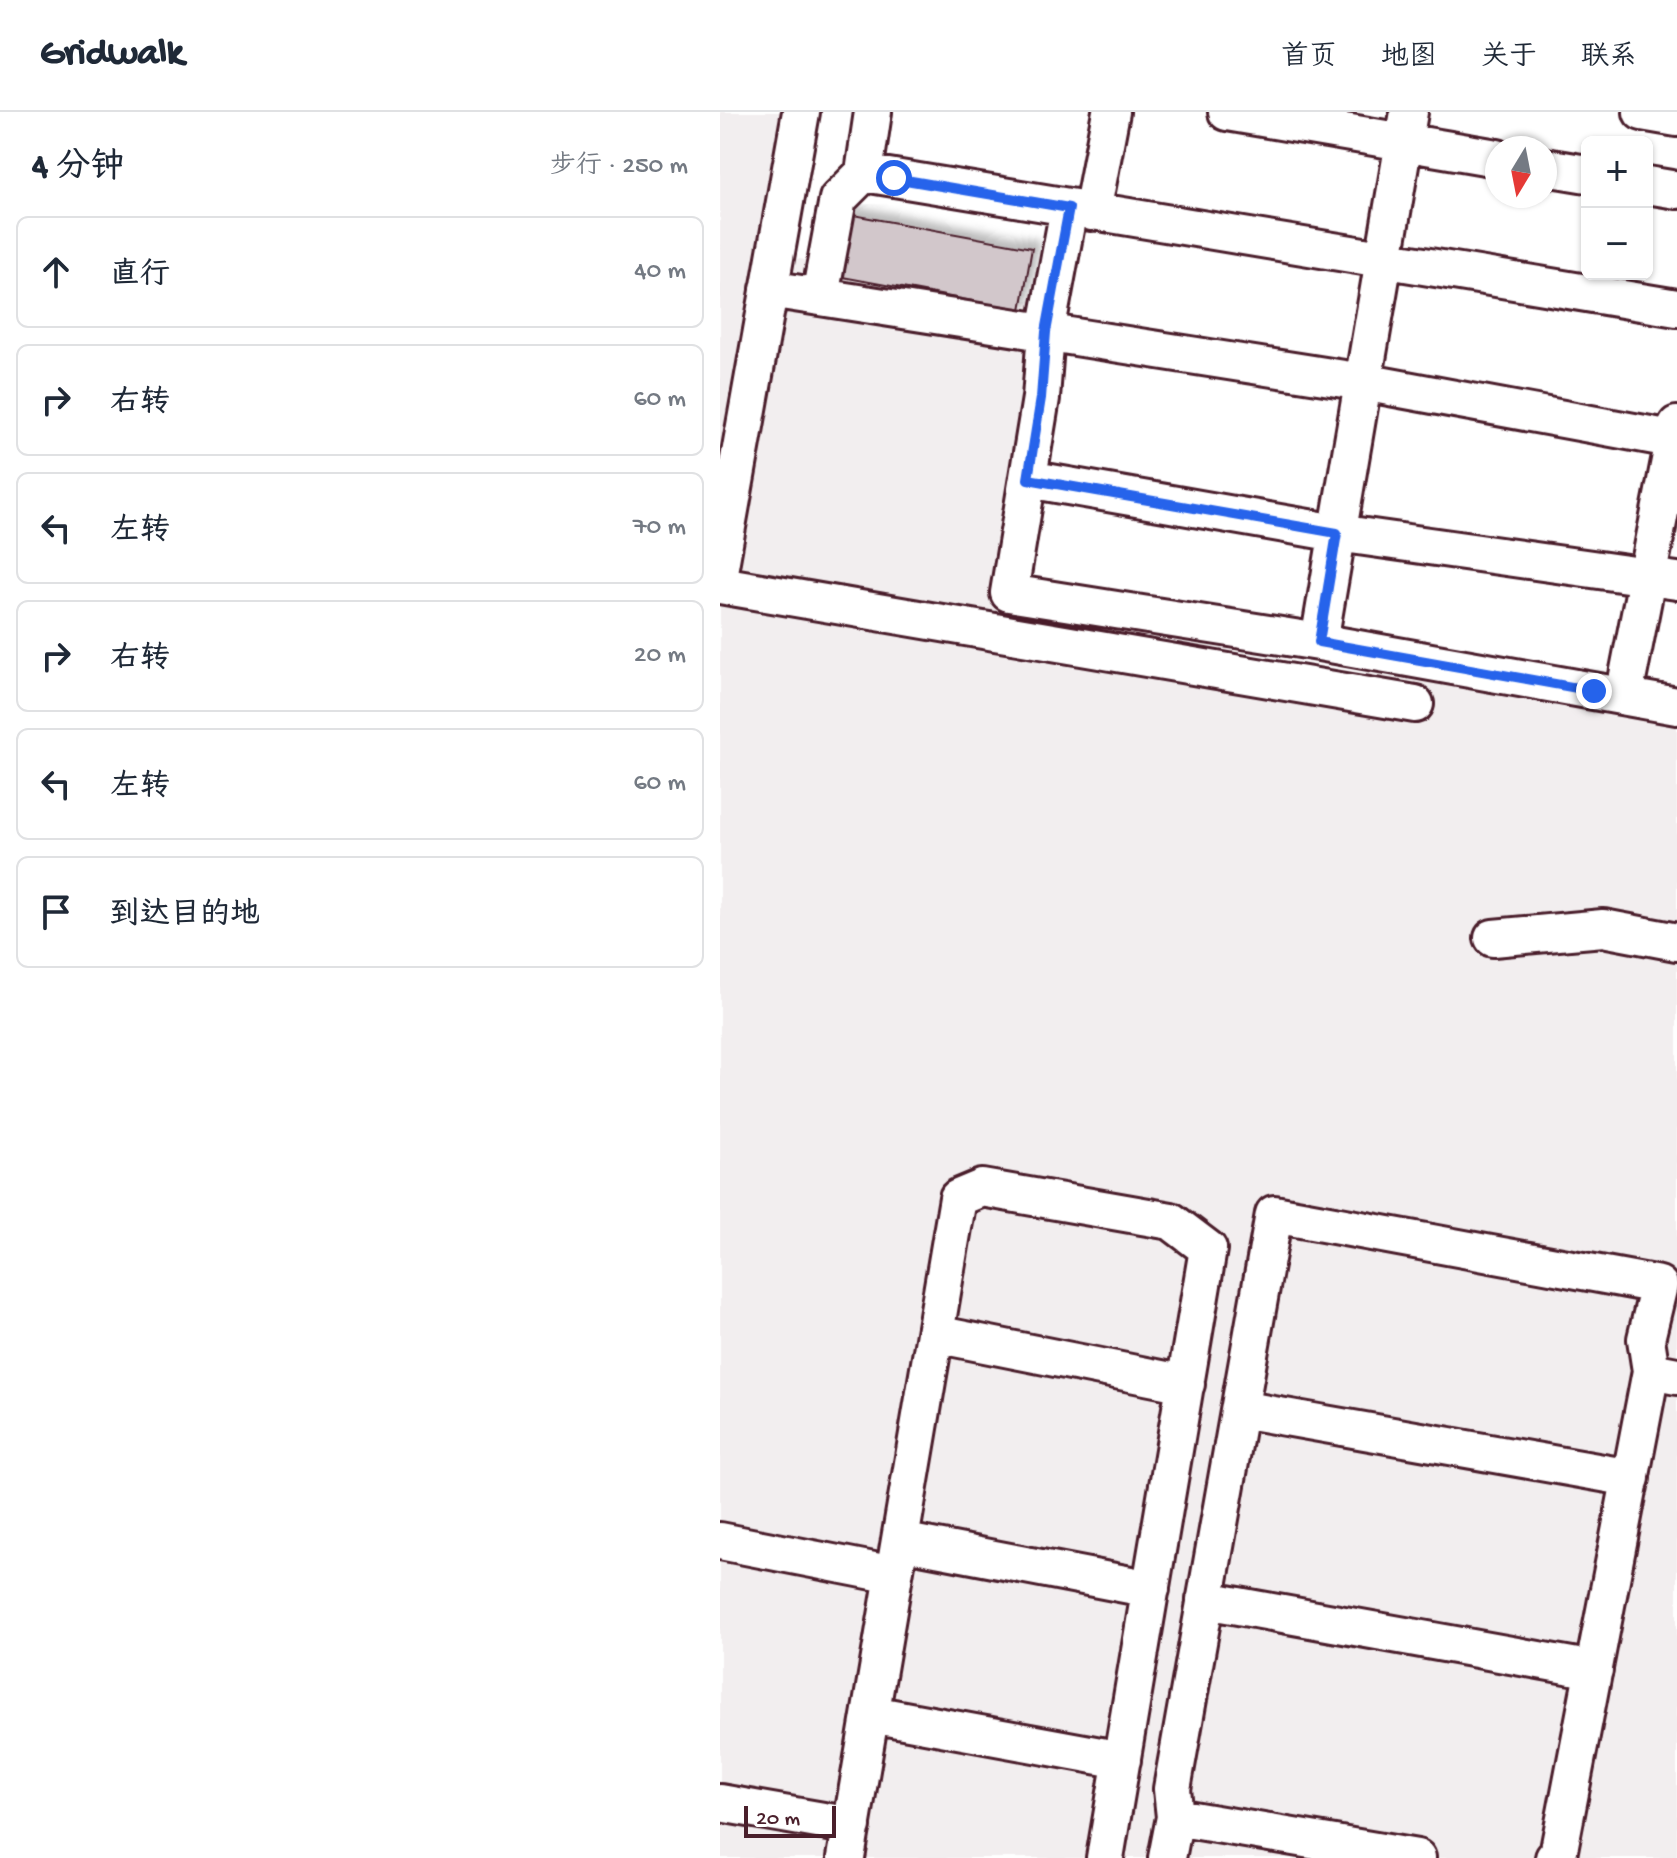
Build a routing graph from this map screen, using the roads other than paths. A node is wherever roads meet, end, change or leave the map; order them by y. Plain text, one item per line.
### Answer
1 (801, 112) edge
2 (873, 112) edge
3 (1111, 112) edge
4 (1227, 112) edge
5 (1406, 127) edge
6 (1485, 154) edge
7 (1557, 169) edge
8 (864, 173) junction
9 (1581, 173) edge
10 (1653, 186) edge
11 (1677, 190) edge
12 (1080, 210) junction
13 (1383, 261) junction
14 (769, 289) junction
15 (820, 296) junction
16 (1677, 308) edge
17 (1046, 332) junction
18 (1363, 382) junction
19 (1676, 435) edge
20 (1028, 479) junction
21 (723, 529) edge
22 (1337, 533) junction
23 (720, 566) edge
24 (1662, 579) edge
25 (720, 585) edge
26 (1319, 642) junction
27 (1624, 696) junction
28 (1415, 704) dead end
29 (1677, 706) edge
30 (1493, 938) dead end
31 (1677, 942) edge
32 (935, 1334) junction
33 (1664, 1374) edge
34 (1186, 1384) junction
35 (1240, 1409) junction
36 (1631, 1478) junction
37 (720, 1541) edge
38 (897, 1558) junction
39 (1151, 1589) junction
40 (1205, 1600) junction
41 (1594, 1670) junction
42 (871, 1714) junction
43 (1122, 1760) junction
44 (720, 1803) edge
45 (1175, 1817) junction
46 (849, 1842) edge
47 (1105, 1858) edge
48 (1167, 1858) edge
49 (1417, 1858) edge
50 (1554, 1858) edge

1 - 14 street
2 - 8 street
3 - 12 street
4 - 5 street
5 - 6 street
5 - 13 street
7 - 9 street
8 - 12 street
8 - 15 street
10 - 11 street
12 - 13 street
12 - 17 street
13 - 16 street
13 - 18 street
14 - 15 street
14 - 21 street
15 - 17 street
17 - 18 street
17 - 20 street
18 - 19 street
18 - 22 street
19 - 24 street
20 - 22 street
20 - 26 street
21 - 23 street
22 - 24 street
22 - 26 street
24 - 27 street
25 - 28 street
26 - 27 street
27 - 29 street
30 - 31 street
32 - 34 street
32 - 34 street
32 - 38 street
33 - 35 street
33 - 36 street
34 - 39 street
35 - 36 street
35 - 40 street
36 - 41 street
37 - 38 street
38 - 39 street
38 - 42 street
39 - 43 street
40 - 41 street
40 - 45 street
41 - 50 street
42 - 43 street
42 - 46 street
43 - 47 street
44 - 46 street
45 - 48 street
45 - 49 street

